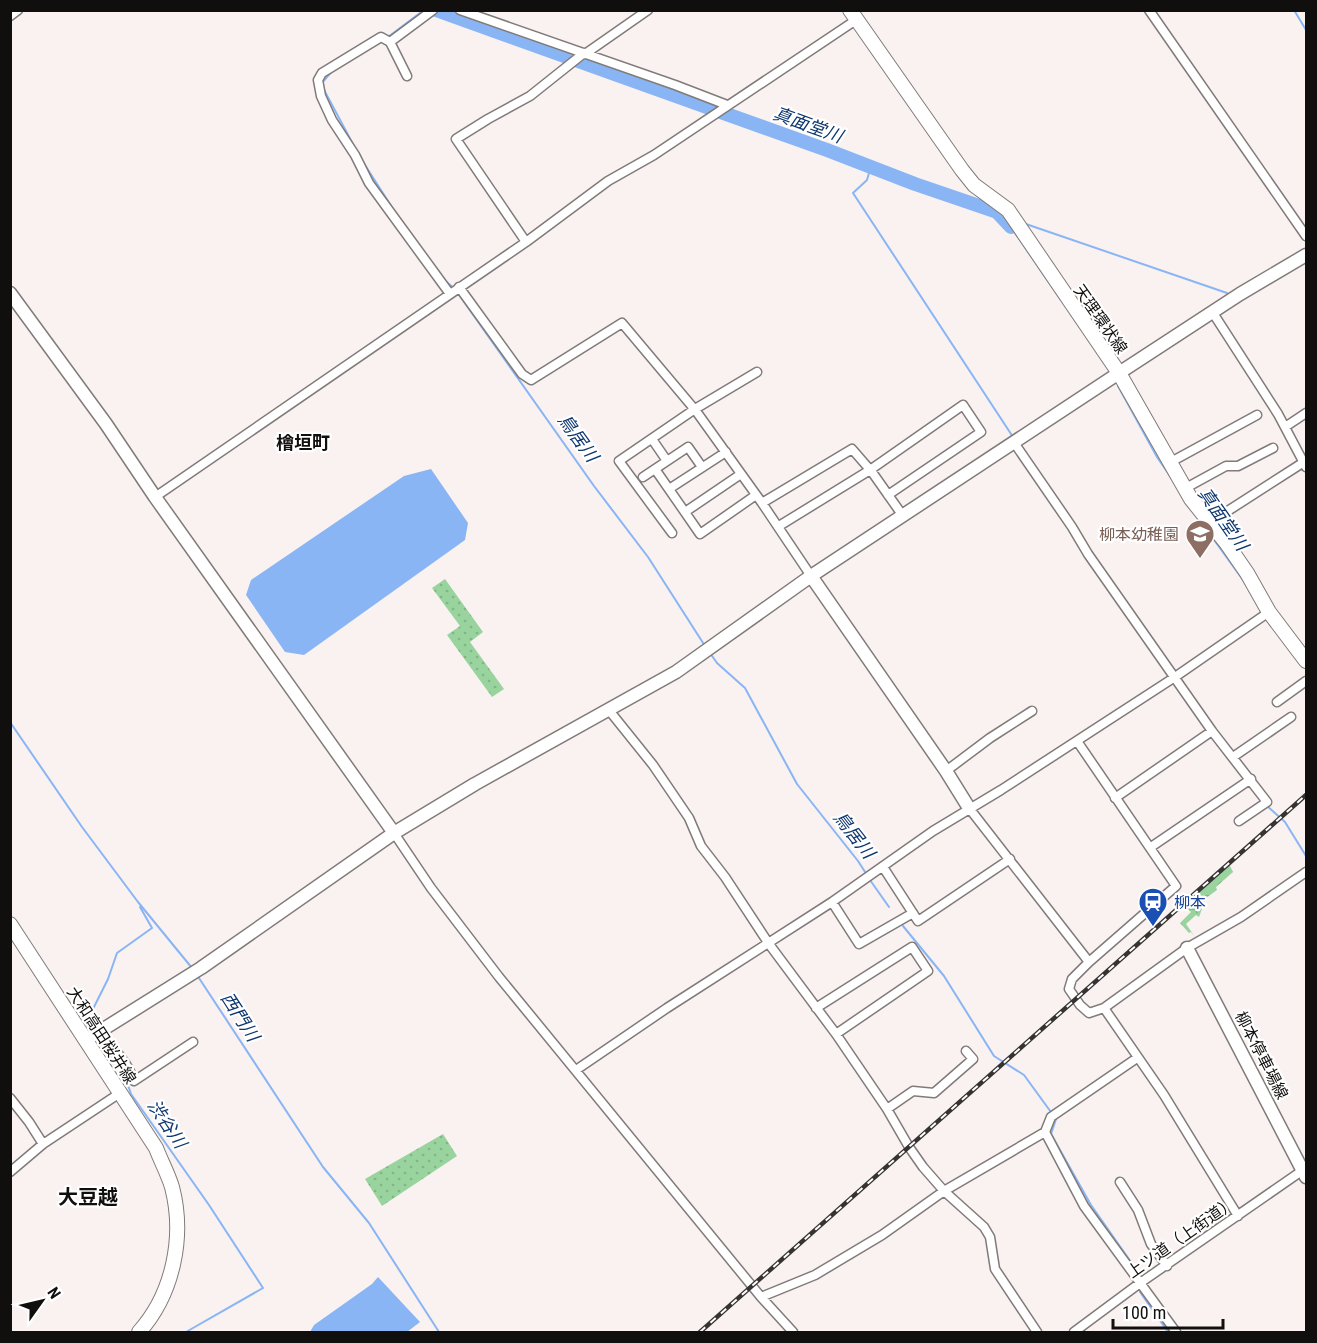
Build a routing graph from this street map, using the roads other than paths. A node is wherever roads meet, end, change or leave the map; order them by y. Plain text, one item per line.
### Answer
1 (18, 10) edge
2 (460, 10) edge
3 (648, 10) edge
4 (1149, 10) edge
5 (430, 13) edge
6 (853, 15) edge
7 (10, 16) edge
8 (390, 42) junction
9 (583, 54) junction
10 (407, 76) dead end
11 (726, 106) junction
12 (1306, 236) edge
13 (526, 242) junction
14 (1306, 255) edge
15 (459, 288) junction
16 (450, 294) junction
17 (12, 298) edge
18 (1213, 313) junction
19 (758, 372) dead end
20 (1119, 373) junction
21 (695, 410) junction
22 (1306, 413) edge
23 (1257, 415) dead end
24 (1285, 427) junction
25 (652, 439) junction
26 (1015, 444) junction
27 (1273, 448) dead end
28 (1303, 451) edge
29 (726, 452) junction
30 (668, 461) junction
31 (1169, 463) junction
32 (1305, 465) edge
33 (702, 468) junction
34 (655, 470) junction
35 (870, 470) junction
36 (741, 474) junction
37 (644, 477) dead end
38 (669, 489) junction
39 (1184, 489) junction
40 (756, 495) junction
41 (888, 495) junction
42 (155, 497) junction
43 (762, 503) junction
44 (685, 513) junction
45 (903, 516) junction
46 (1209, 523) junction
47 (778, 526) junction
48 (672, 533) dead end
49 (811, 576) junction
50 (1269, 612) junction
51 (1306, 661) edge
52 (1175, 677) junction
53 (1306, 681) edge
54 (1277, 702) dead end
55 (608, 709) junction
56 (1032, 711) dead end
57 (1291, 717) dead end
58 (1212, 731) junction
59 (1077, 741) junction
60 (1233, 757) junction
61 (946, 771) junction
62 (1251, 779) junction
63 (1115, 798) junction
64 (969, 808) junction
65 (1239, 821) dead end
66 (394, 833) junction
67 (1150, 847) junction
68 (1010, 860) junction
69 (883, 867) junction
70 (1306, 872) edge
71 (832, 902) junction
72 (913, 913) junction
73 (10, 924) edge
74 (769, 944) junction
75 (1187, 948) junction
76 (1089, 962) junction
77 (816, 1008) junction
78 (1104, 1008) junction
79 (836, 1034) junction
80 (92, 1036) junction
81 (193, 1042) dead end
82 (966, 1051) dead end
83 (1137, 1058) junction
84 (576, 1070) junction
85 (120, 1093) junction
86 (10, 1098) edge
87 (887, 1109) junction
88 (1045, 1132) junction
89 (43, 1144) junction
90 (10, 1172) edge
91 (1305, 1172) edge
92 (1120, 1182) dead end
93 (944, 1191) junction
94 (1238, 1216) junction
95 (1167, 1266) junction
96 (1140, 1283) junction
97 (761, 1297) junction
98 (139, 1332) edge
99 (793, 1332) edge
100 (1037, 1332) edge
101 (1074, 1332) edge
102 (1176, 1332) edge

1 - 7 street
2 - 9 street
3 - 9 street
4 - 12 street
5 - 8 street
6 - 11 street
6 - 20 main road, 天理環状線
8 - 10 street
8 - 16 street
9 - 11 street
9 - 13 street
11 - 13 street
13 - 15 street
14 - 18 street
15 - 16 street
15 - 21 street
16 - 42 street
17 - 42 street
18 - 20 street
18 - 24 street
19 - 21 street
20 - 26 street
20 - 31 main road, 天理環状線
21 - 25 street
21 - 29 street
22 - 24 street
23 - 31 street
24 - 28 street
25 - 30 street
25 - 48 street
26 - 45 street
26 - 52 street
27 - 39 street
28 - 32 street
29 - 33 street
29 - 36 street
30 - 33 street
30 - 34 street
31 - 39 main road, 天理環状線
32 - 46 street
33 - 38 street
34 - 37 street
34 - 38 street
35 - 41 street
35 - 41 street
35 - 43 street
35 - 47 street
36 - 40 street
36 - 44 street
38 - 44 street
39 - 46 main road, 天理環状線
40 - 43 street
40 - 44 street
41 - 45 street
42 - 66 street
43 - 47 street
45 - 49 street
46 - 50 main road, 天理環状線
47 - 49 street
49 - 55 street
49 - 61 street
50 - 51 main road, 天理環状線
50 - 52 street
52 - 58 street
52 - 59 street
53 - 54 street
55 - 66 street
55 - 74 street
56 - 61 street
57 - 60 street
58 - 60 street
58 - 63 street
59 - 63 street
59 - 64 street
60 - 62 street
61 - 64 street
62 - 65 street
62 - 67 street
63 - 67 street
64 - 68 street
64 - 69 street
66 - 80 street
66 - 84 street
67 - 76 street
68 - 72 street
68 - 76 street
69 - 71 street
69 - 72 street
70 - 75 street
71 - 72 street
71 - 74 street
73 - 80 main road, 大和高田桜井線
74 - 77 street
74 - 84 street
75 - 78 street
75 - 91 street, 柳本停車場線
76 - 78 street
77 - 79 street
77 - 79 street
78 - 83 street
79 - 87 street
80 - 81 street
80 - 85 main road, 大和高田桜井線
82 - 87 street
83 - 88 street
83 - 94 street
84 - 97 street
85 - 89 street
85 - 98 main road, 大和高田桜井線
86 - 89 street
87 - 93 street
88 - 93 street
88 - 96 street
89 - 90 street
91 - 94 street, 上ツ道（上街道）
92 - 95 street
93 - 97 street
93 - 100 street
94 - 95 street, 上ツ道（上街道）
95 - 96 street, 上ツ道（上街道）
96 - 101 street, 上ツ道（上街道）
96 - 102 street
97 - 99 street

